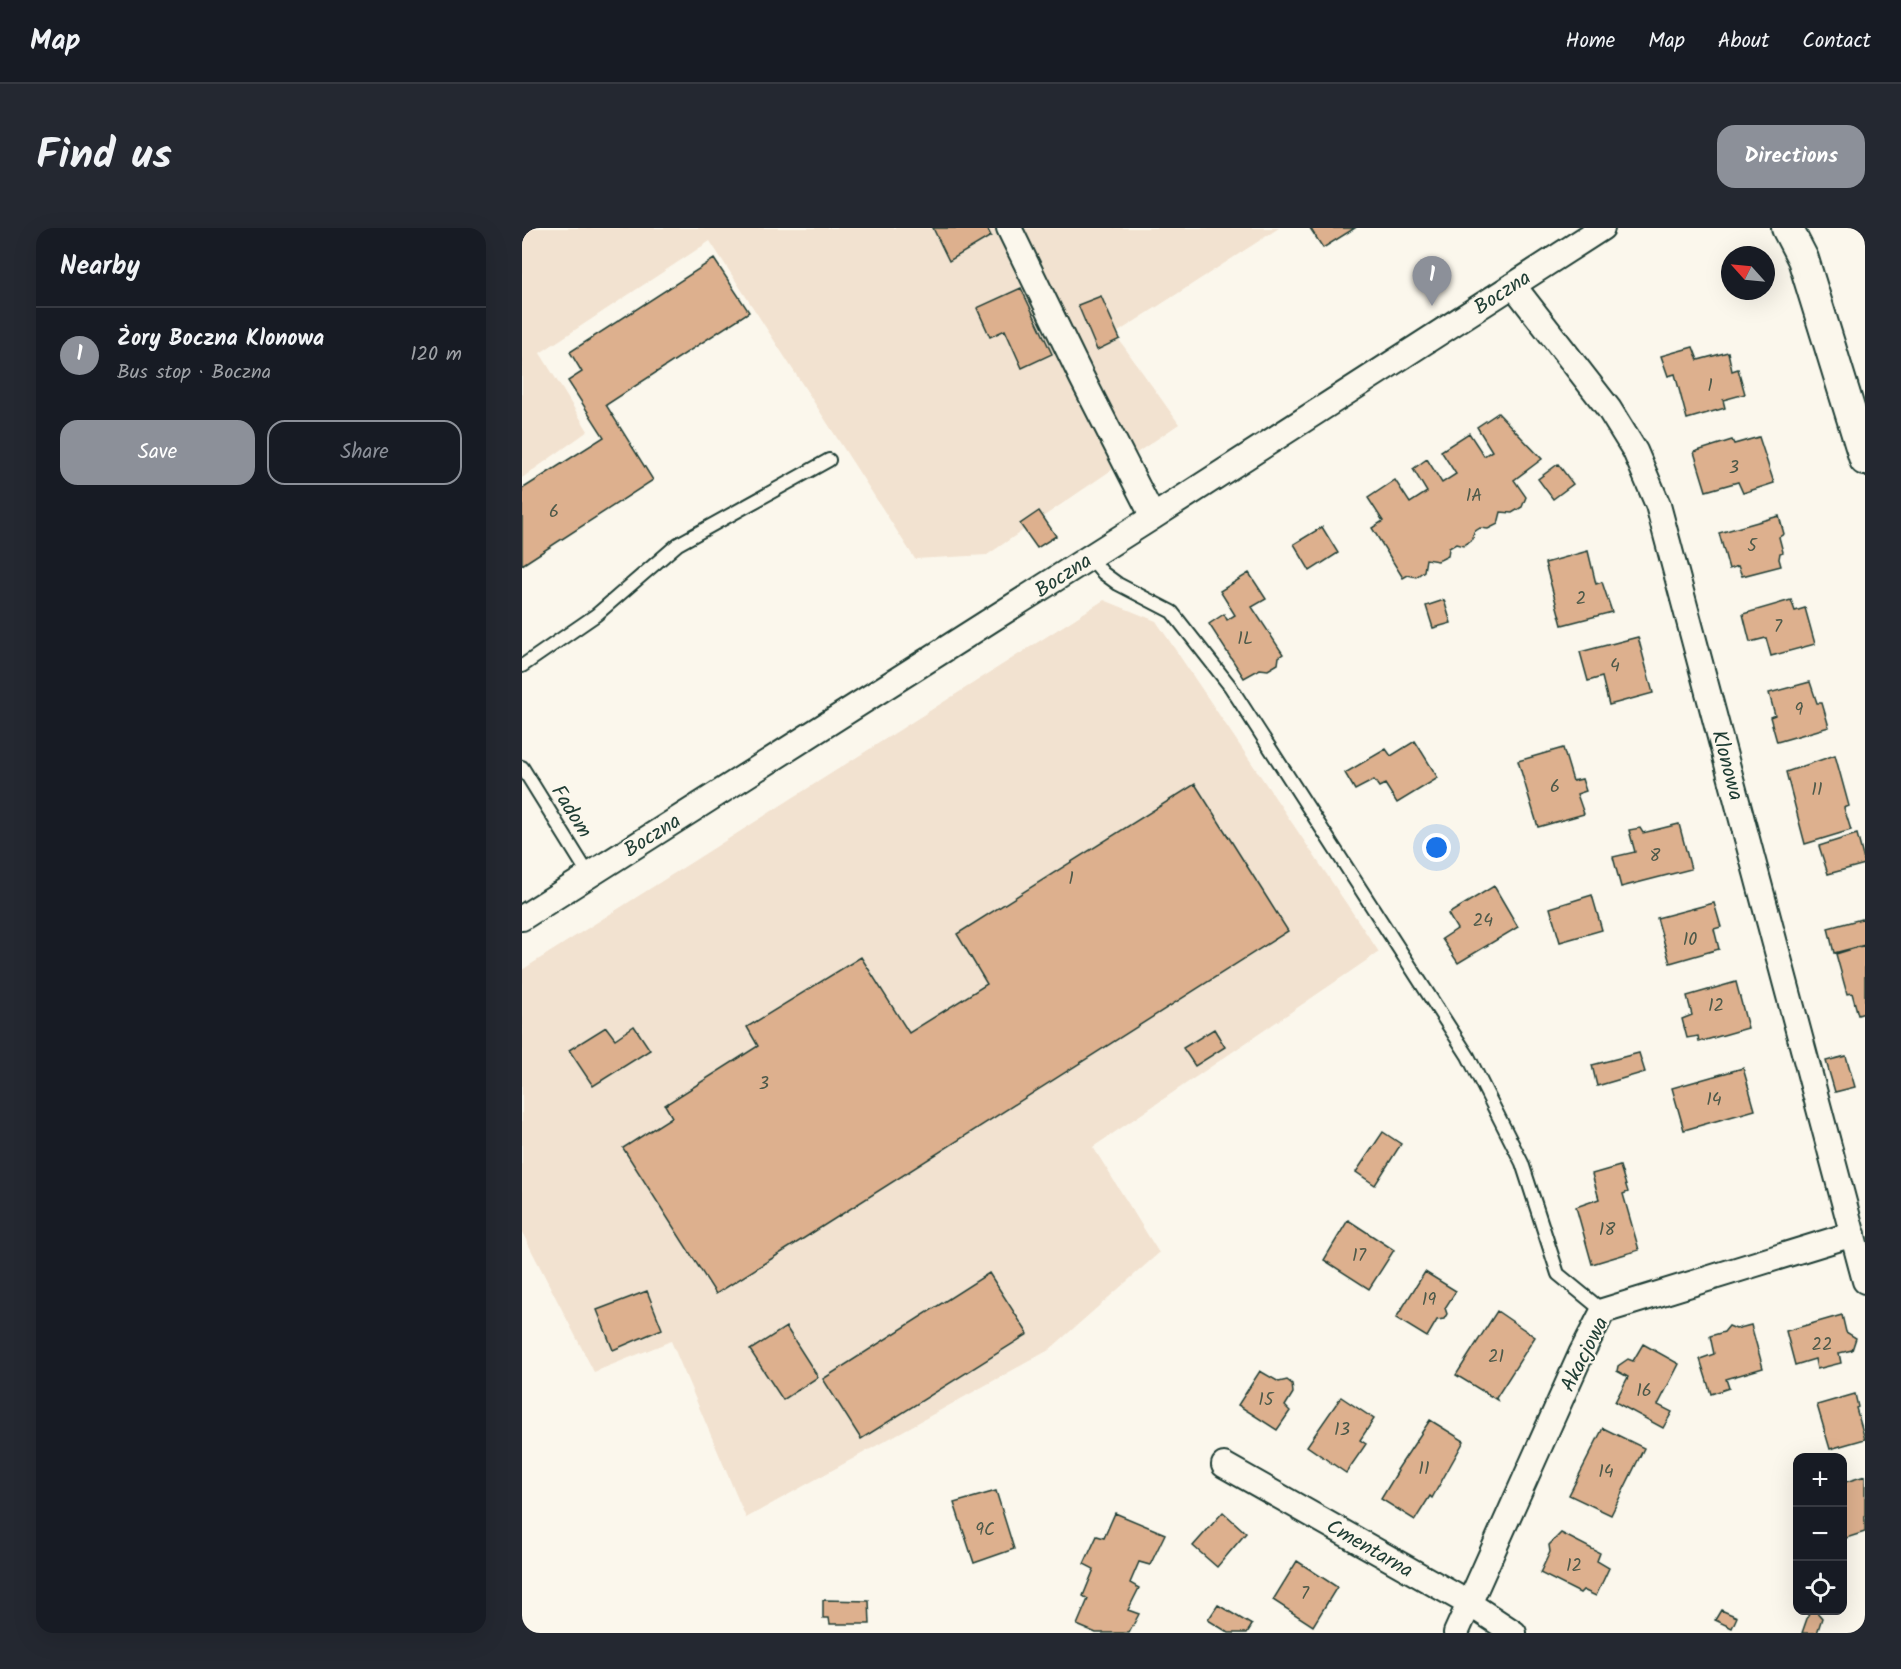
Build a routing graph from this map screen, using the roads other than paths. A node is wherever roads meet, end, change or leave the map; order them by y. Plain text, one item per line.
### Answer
1 (1009, 228) edge
2 (1602, 228) edge
3 (1787, 228) edge
4 (1802, 228) edge
5 (1803, 259) junction
6 (1513, 285) junction
7 (829, 460) dead end
8 (1865, 460) edge
9 (1153, 517) junction
10 (1090, 557) junction
11 (522, 666) edge
12 (522, 767) edge
13 (590, 875) junction
14 (522, 918) edge
15 (1853, 1234) junction
16 (1865, 1281) edge
17 (1603, 1311) junction
18 (1224, 1465) dead end
19 (1470, 1604) junction
20 (1456, 1633) edge
21 (1514, 1633) edge

1 - 9 street
2 - 6 street, Boczna
3 - 5 street
4 - 5 street
5 - 8 street
6 - 9 street, Boczna
6 - 15 street, Klonowa
7 - 11 lane
9 - 10 street, Boczna
10 - 13 street, Boczna
10 - 17 lane
12 - 13 lane, Fadom
13 - 14 street, Boczna
15 - 16 street, Klonowa
15 - 17 street, Akacjowa
17 - 19 street, Akacjowa
18 - 19 street, Cmentarna
19 - 20 street, Akacjowa
19 - 21 street, Cmentarna

